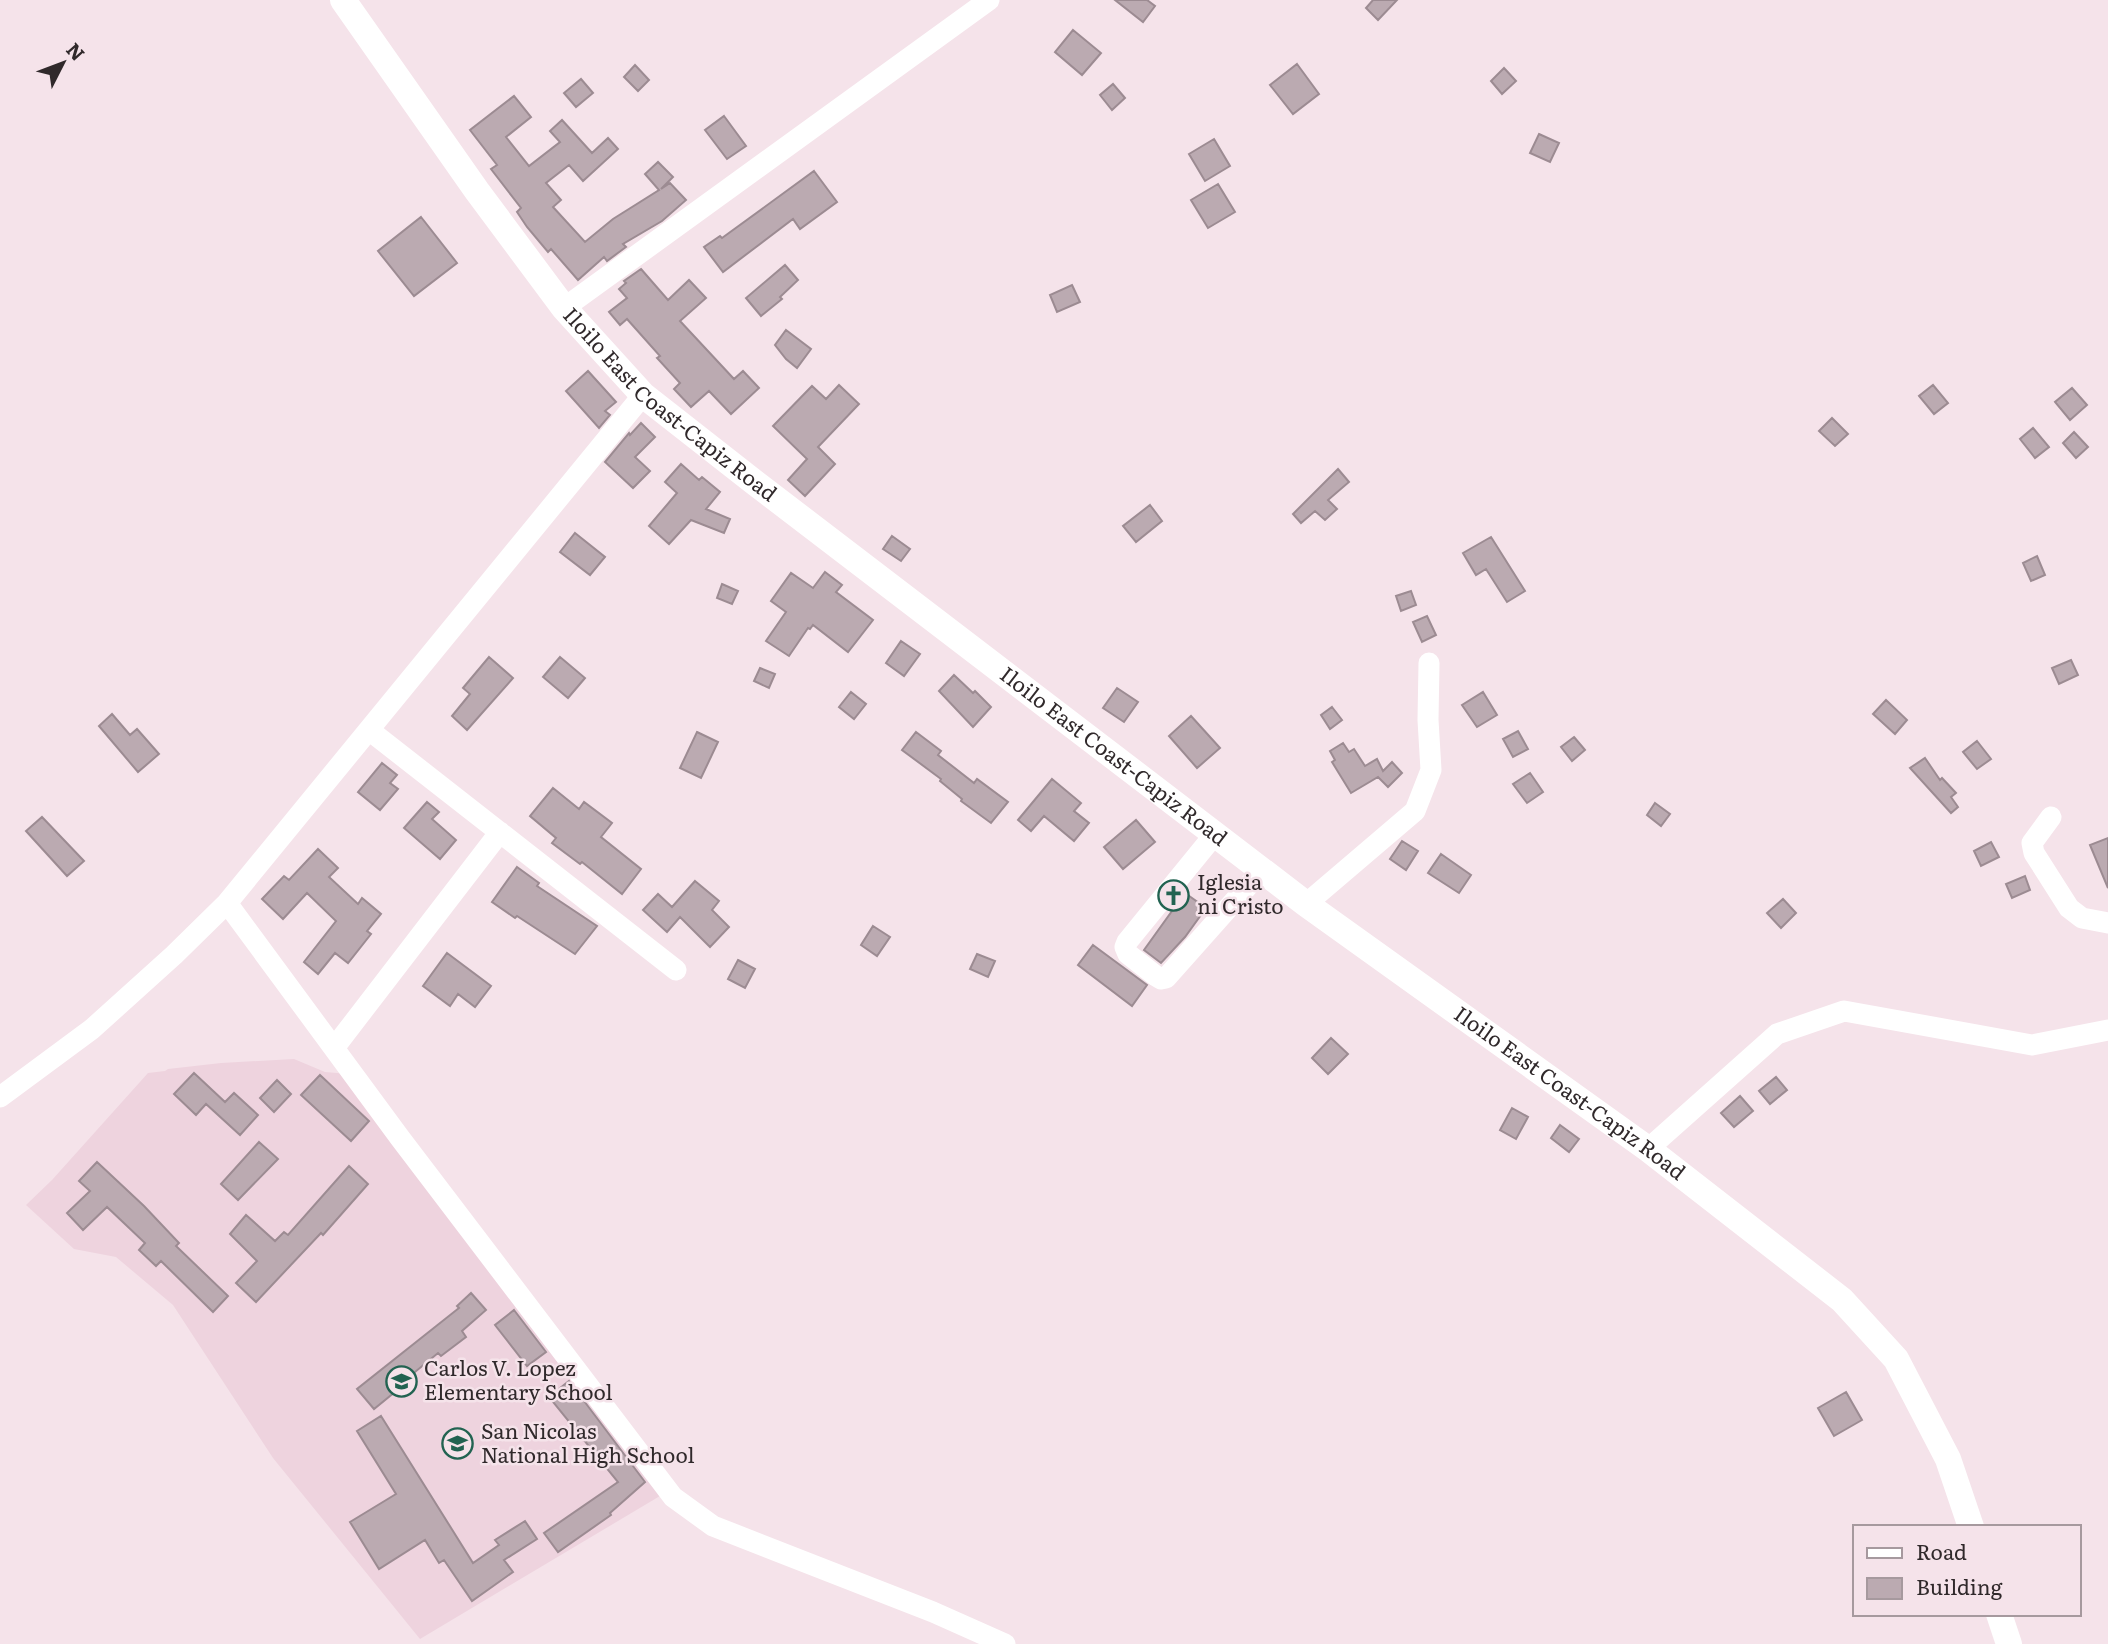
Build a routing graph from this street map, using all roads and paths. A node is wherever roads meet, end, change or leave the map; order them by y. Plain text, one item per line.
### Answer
1 (344, 0) edge
2 (989, 0) edge
3 (564, 307) junction
4 (643, 395) junction
5 (1429, 663) dead end
6 (369, 730) junction
7 (2051, 817) dead end
8 (500, 832) junction
9 (1215, 834) junction
10 (1262, 870) junction
11 (227, 903) junction
12 (1307, 904) junction
13 (2108, 923) edge
14 (676, 970) dead end
15 (2108, 1030) edge
16 (334, 1048) junction
17 (0, 1097) edge
18 (1648, 1149) junction
19 (1970, 1525) edge
20 (2001, 1616) edge
21 (1005, 1644) edge
22 (2009, 1644) edge

1 - 3 main road, Iloilo East Coast-Capiz Road
2 - 3 street
3 - 4 main road, Iloilo East Coast-Capiz Road
4 - 6 street
4 - 9 main road, Iloilo East Coast-Capiz Road
5 - 12 street
6 - 8 street
6 - 11 street
7 - 13 street
8 - 14 street
8 - 16 street
9 - 10 main road, Iloilo East Coast-Capiz Road
9 - 10 street
10 - 12 main road, Iloilo East Coast-Capiz Road
11 - 16 street
11 - 17 street
12 - 18 main road, Iloilo East Coast-Capiz Road
15 - 18 street
16 - 21 street
18 - 19 main road, Iloilo East Coast-Capiz Road
20 - 22 main road

